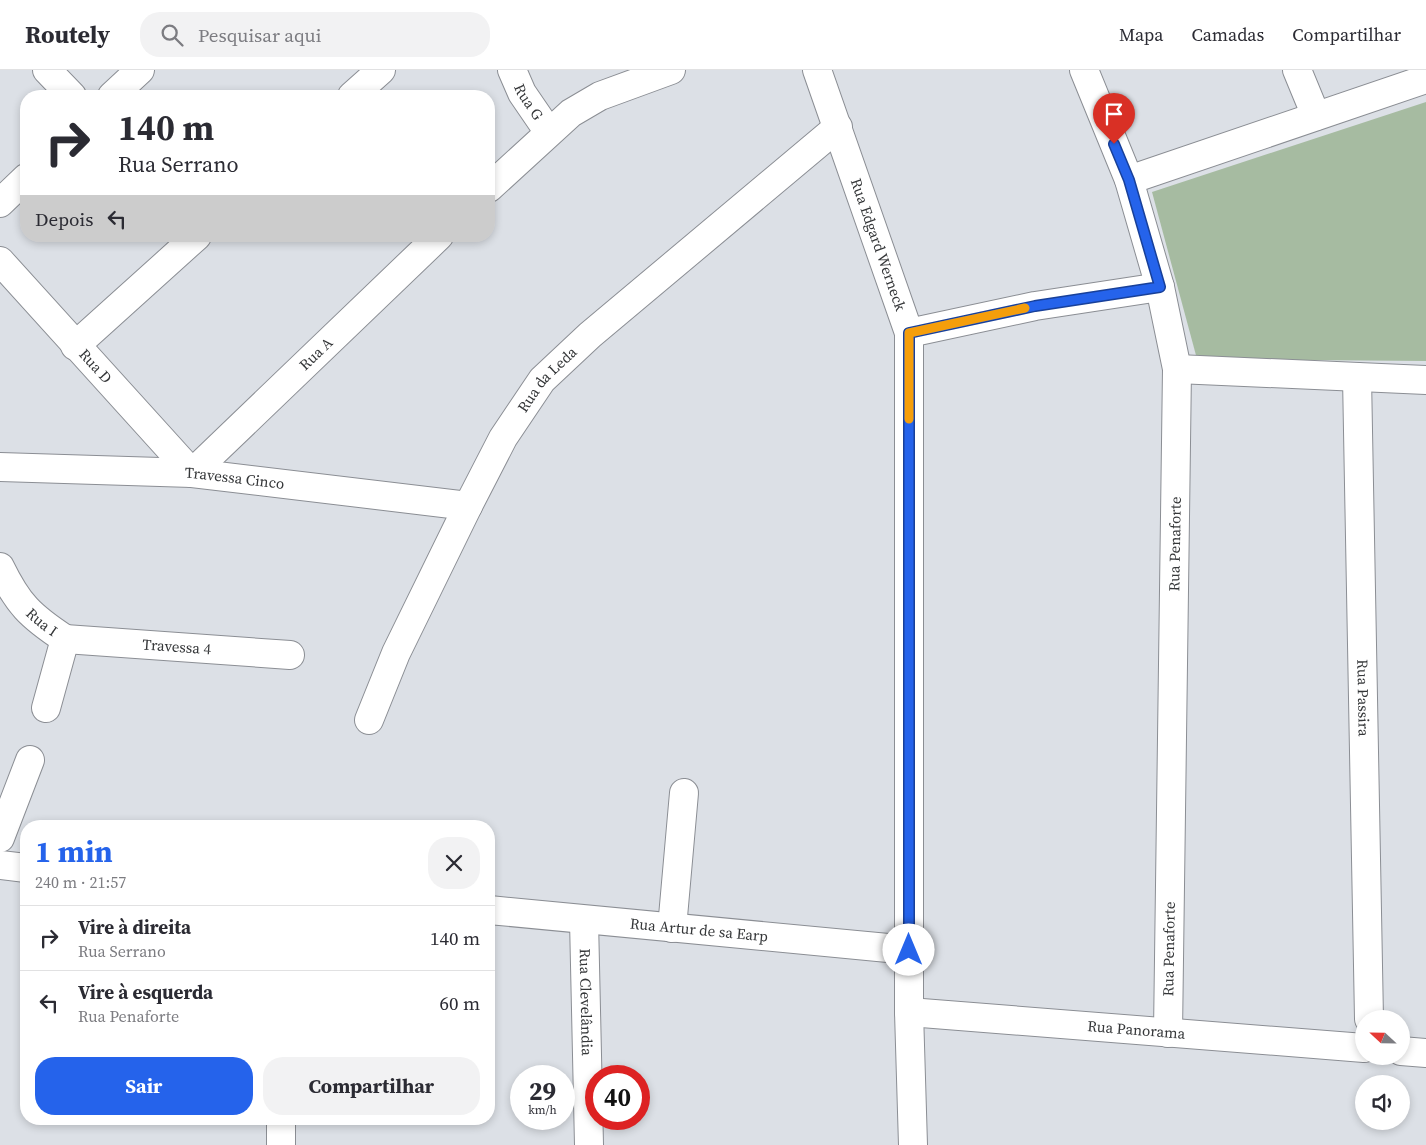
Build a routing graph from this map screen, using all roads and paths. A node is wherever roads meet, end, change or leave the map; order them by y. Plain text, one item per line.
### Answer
1 (47, 70) edge
2 (140, 70) edge
3 (380, 70) edge
4 (512, 70) edge
5 (671, 70) edge
6 (817, 70) edge
7 (1084, 70) edge
8 (1297, 70) edge
9 (1426, 79) edge
10 (66, 90) edge
11 (118, 90) edge
12 (358, 90) edge
13 (1316, 116) junction
14 (838, 127) junction
15 (548, 132) junction
16 (1129, 180) junction
17 (495, 182) edge
18 (20, 184) edge
19 (0, 203) edge
20 (190, 242) edge
21 (433, 242) edge
22 (0, 261) edge
23 (1160, 287) junction
24 (909, 333) junction
25 (75, 346) junction
26 (1177, 369) junction
27 (1357, 377) junction
28 (1426, 380) edge
29 (0, 467) edge
30 (192, 473) junction
31 (468, 506) junction
32 (0, 567) edge
33 (65, 638) junction
34 (290, 655) dead end
35 (46, 708) dead end
36 (369, 720) dead end
37 (30, 760) dead end
38 (684, 793) dead end
39 (0, 838) edge
40 (0, 865) edge
41 (20, 867) edge
42 (495, 911) edge
43 (584, 920) junction
44 (672, 928) junction
45 (909, 950) junction
46 (1369, 1010) edge
47 (909, 1012) junction
48 (1168, 1033) junction
49 (1355, 1047) edge
50 (1410, 1052) edge
51 (1426, 1053) edge
52 (281, 1125) edge
53 (281, 1145) edge
54 (590, 1145) edge
55 (913, 1145) edge

1 - 10 street
2 - 11 street
3 - 12 street
4 - 15 street, Rua G
5 - 15 street
6 - 14 street, Rua Edgard Werneck
7 - 16 street, Rua Penaforte
8 - 13 street
9 - 13 street
13 - 16 street
14 - 24 street, Rua Edgard Werneck
14 - 31 street, Rua da Leda
15 - 17 street
16 - 23 street, Rua Penaforte
18 - 19 street
20 - 25 street
21 - 30 street, Rua A
22 - 25 street, Rua D
23 - 24 street
23 - 26 street, Rua Penaforte
24 - 45 street, Rua Edgard Werneck
25 - 30 street, Rua D
26 - 27 street
26 - 48 street, Rua Penaforte
27 - 28 street
27 - 46 street, Rua Passira
29 - 30 street, Travessa Cinco
30 - 31 street, Travessa Cinco
31 - 36 street, Rua da Leda
32 - 33 street, Rua I
33 - 34 street, Travessa 4
33 - 35 street, Rua I
37 - 39 street
38 - 44 street
40 - 41 street
42 - 43 street, Rua Artur de sa Earp
43 - 44 street, Rua Artur de sa Earp
43 - 54 street, Rua Clevelândia
44 - 45 street, Rua Artur de sa Earp
45 - 47 street, Rua Edgard Werneck
47 - 48 street, Rua Panorama
47 - 55 street, Rua Edgard Werneck
48 - 49 street, Rua Panorama
50 - 51 street
52 - 53 street

